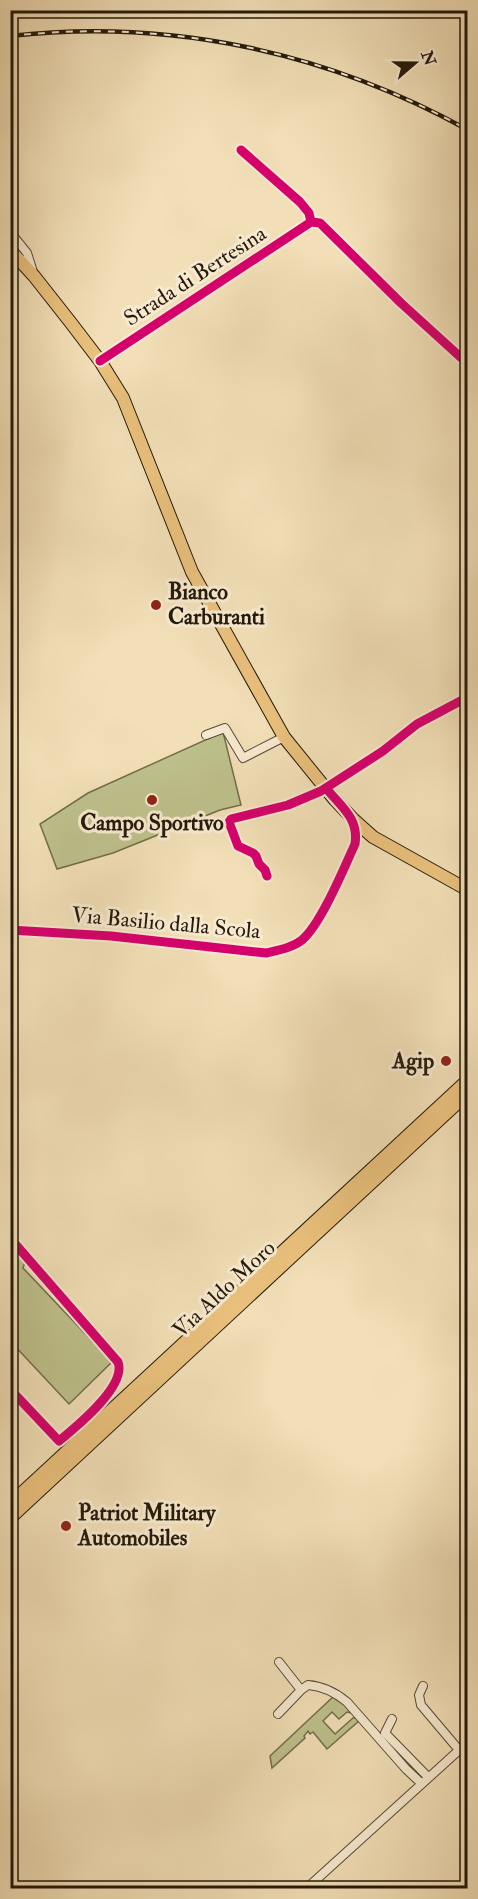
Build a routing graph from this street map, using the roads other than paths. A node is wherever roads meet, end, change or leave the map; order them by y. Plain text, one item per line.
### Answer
1 (241, 150) dead end
2 (311, 222) junction
3 (10, 232) edge
4 (10, 250) edge
5 (34, 276) junction
6 (100, 362) junction
7 (468, 364) edge
8 (468, 697) edge
9 (206, 735) dead end
10 (284, 737) junction
11 (328, 787) junction
12 (358, 827) junction
13 (379, 838) junction
14 (355, 844) junction
15 (267, 876) dead end
16 (468, 890) edge
17 (10, 930) edge
18 (468, 1080) edge
19 (468, 1093) edge
20 (10, 1238) edge
21 (10, 1389) edge
22 (10, 1504) edge
23 (10, 1518) edge
24 (279, 1662) dead end
25 (423, 1686) dead end
26 (322, 1687) junction
27 (301, 1690) junction
28 (317, 1695) dead end
29 (278, 1714) dead end
30 (392, 1719) dead end
31 (468, 1742) edge
32 (459, 1750) junction
33 (428, 1777) junction
34 (421, 1783) junction
35 (307, 1888) edge

1 - 2 street
2 - 6 street, Strada di Bertesina
2 - 7 street
3 - 5 street
4 - 5 main road
5 - 6 main road
6 - 10 main road
8 - 11 street
9 - 10 street
10 - 11 main road
11 - 12 main road
11 - 13 main road
11 - 15 street
12 - 13 main road
12 - 14 street, Via Basilio dalla Scola
13 - 14 street
13 - 16 main road
14 - 17 street, Via Basilio dalla Scola
18 - 22 main road, Via Aldo Moro
19 - 23 main road, Via Aldo Moro
20 - 21 street
24 - 27 street
25 - 32 street
26 - 27 street
26 - 28 street
26 - 34 street
27 - 29 street
30 - 33 street
31 - 32 street
32 - 33 street
33 - 34 street
34 - 35 street

